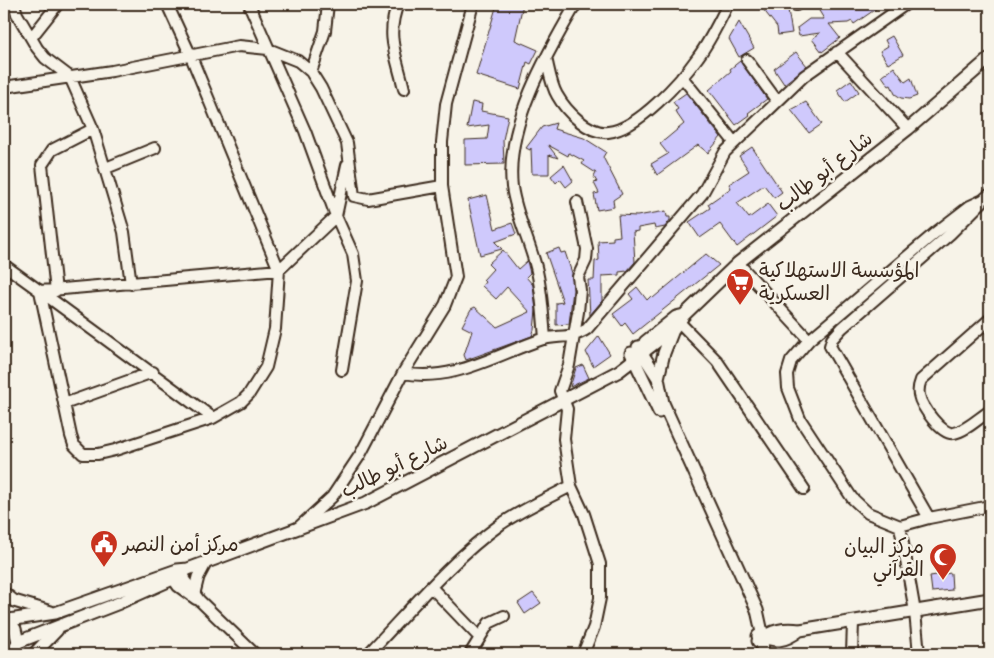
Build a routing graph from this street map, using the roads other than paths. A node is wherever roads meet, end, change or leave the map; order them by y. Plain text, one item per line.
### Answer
1 (14, 4) edge
2 (58, 4) edge
3 (167, 4) edge
4 (248, 4) edge
5 (328, 4) edge
6 (398, 4) edge
7 (473, 4) edge
8 (576, 4) edge
9 (728, 4) edge
10 (906, 4) edge
11 (31, 38) junction
12 (268, 49) junction
13 (837, 52) junction
14 (190, 54) junction
15 (546, 58) junction
16 (990, 58) edge
17 (747, 60) dead end
18 (310, 72) junction
19 (70, 77) junction
20 (682, 77) junction
21 (4, 87) edge
22 (404, 89) dead end
23 (777, 101) junction
24 (93, 129) junction
25 (908, 129) junction
26 (734, 142) junction
27 (154, 148) dead end
28 (349, 152) junction
29 (106, 168) junction
30 (442, 186) junction
31 (987, 197) edge
32 (577, 202) dead end
33 (336, 216) junction
34 (738, 263) junction
35 (4, 265) edge
36 (280, 270) junction
37 (131, 284) junction
38 (40, 291) junction
39 (56, 291) junction
40 (990, 319) edge
41 (679, 322) junction
42 (572, 336) junction
43 (545, 339) junction
44 (809, 340) junction
45 (637, 353) junction
46 (342, 370) dead end
47 (153, 372) junction
48 (403, 373) junction
49 (658, 378) junction
50 (565, 401) junction
51 (64, 404) junction
52 (990, 411) edge
53 (213, 418) junction
54 (571, 486) junction
55 (804, 488) dead end
56 (990, 506) edge
57 (929, 518) junction
58 (900, 526) junction
59 (299, 528) junction
60 (206, 562) junction
61 (178, 574) junction
62 (432, 588) junction
63 (4, 593) edge
64 (197, 596) junction
65 (990, 599) edge
66 (914, 612) junction
67 (55, 613) junction
68 (504, 616) dead end
69 (7, 619) edge
70 (853, 622) junction
71 (60, 627) junction
72 (480, 638) junction
73 (757, 642) edge
74 (14, 651) edge
75 (34, 654) edge
76 (254, 654) edge
77 (368, 654) edge
78 (470, 654) edge
79 (584, 654) edge
80 (762, 654) edge
81 (852, 654) edge
82 (919, 654) edge

1 - 11 street
2 - 11 street
3 - 14 street
4 - 12 street
5 - 18 street
6 - 22 street
7 - 30 street
8 - 15 street
9 - 20 street
10 - 13 street
11 - 19 street
12 - 14 street
12 - 18 street
12 - 33 street
13 - 23 street
13 - 25 street
14 - 19 street
14 - 36 street
15 - 20 street
15 - 43 street
16 - 25 street, شارع أبو طالب
17 - 23 street
18 - 28 street
19 - 21 street
19 - 24 street
20 - 26 street
23 - 26 street
24 - 29 street
24 - 39 street
25 - 34 street, شارع أبو طالب
26 - 42 street
27 - 29 street
28 - 30 street
28 - 33 street
29 - 37 street
30 - 48 street
31 - 44 street
31 - 57 street
32 - 42 street
33 - 36 street
33 - 46 street
34 - 41 street, شارع أبو طالب
34 - 44 street
35 - 38 street
36 - 37 street
36 - 53 street
37 - 39 street
38 - 39 street
38 - 47 street
38 - 51 street
40 - 52 street
41 - 45 street, شارع أبو طالب
41 - 45 street, شارع أبو طالب
41 - 49 street
41 - 55 street
42 - 43 street
42 - 50 street
43 - 48 street
44 - 58 street
45 - 49 street
45 - 50 street, شارع أبو طالب
45 - 73 street
47 - 51 street
47 - 53 street
48 - 59 street
49 - 73 street
50 - 54 street
50 - 59 street, شارع أبو طالب
51 - 53 street
54 - 62 street
54 - 79 street
56 - 57 street
57 - 58 street
58 - 66 street
59 - 60 street, شارع أبو طالب
60 - 61 street, شارع أبو طالب
60 - 64 street
61 - 64 street
61 - 67 street, شارع أبو طالب
61 - 71 street, شارع أبو طالب
62 - 72 street
62 - 77 street
63 - 67 street
64 - 76 street
65 - 66 street
66 - 70 street
66 - 82 street
67 - 69 street, شارع أبو طالب
68 - 72 street
69 - 74 street
70 - 73 street
70 - 81 street
71 - 74 street, شارع أبو طالب
71 - 75 street
72 - 78 street
73 - 80 street

